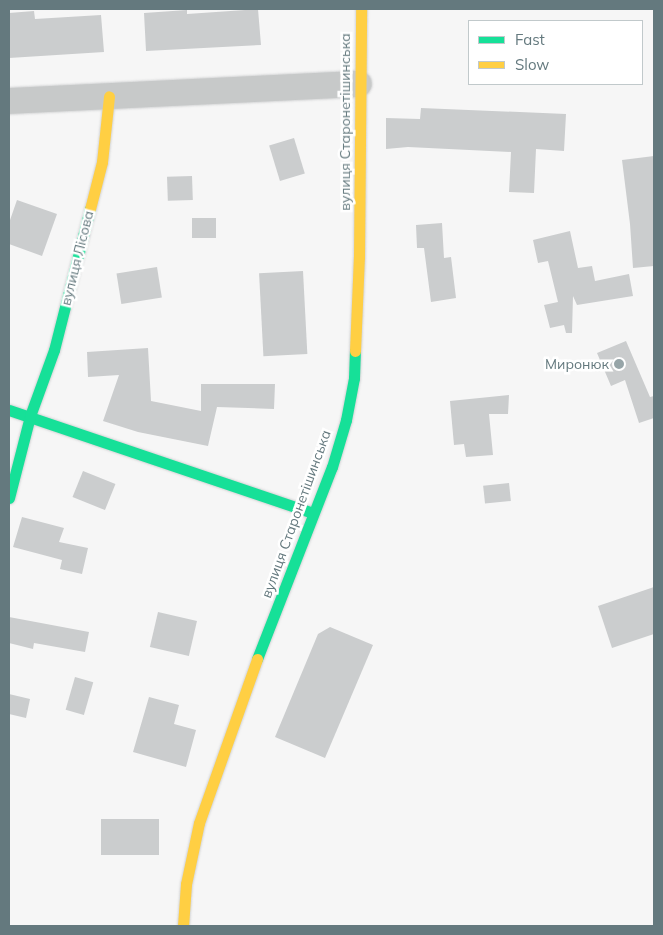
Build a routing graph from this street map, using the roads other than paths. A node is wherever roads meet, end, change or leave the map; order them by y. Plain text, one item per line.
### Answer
1 (361, 9) edge
2 (359, 84) junction
3 (109, 96) junction
4 (9, 100) edge
5 (9, 410) edge
6 (30, 416) junction
7 (9, 498) edge
8 (313, 513) junction
9 (184, 926) edge

1 - 2 main road, вулиця Старонетішинська
2 - 3 street
2 - 8 main road, вулиця Старонетішинська
3 - 4 street
3 - 6 main road, вулиця Лісова
5 - 6 main road
6 - 7 main road, вулиця Лісова
6 - 8 main road
8 - 9 main road, вулиця Старонетішинська

